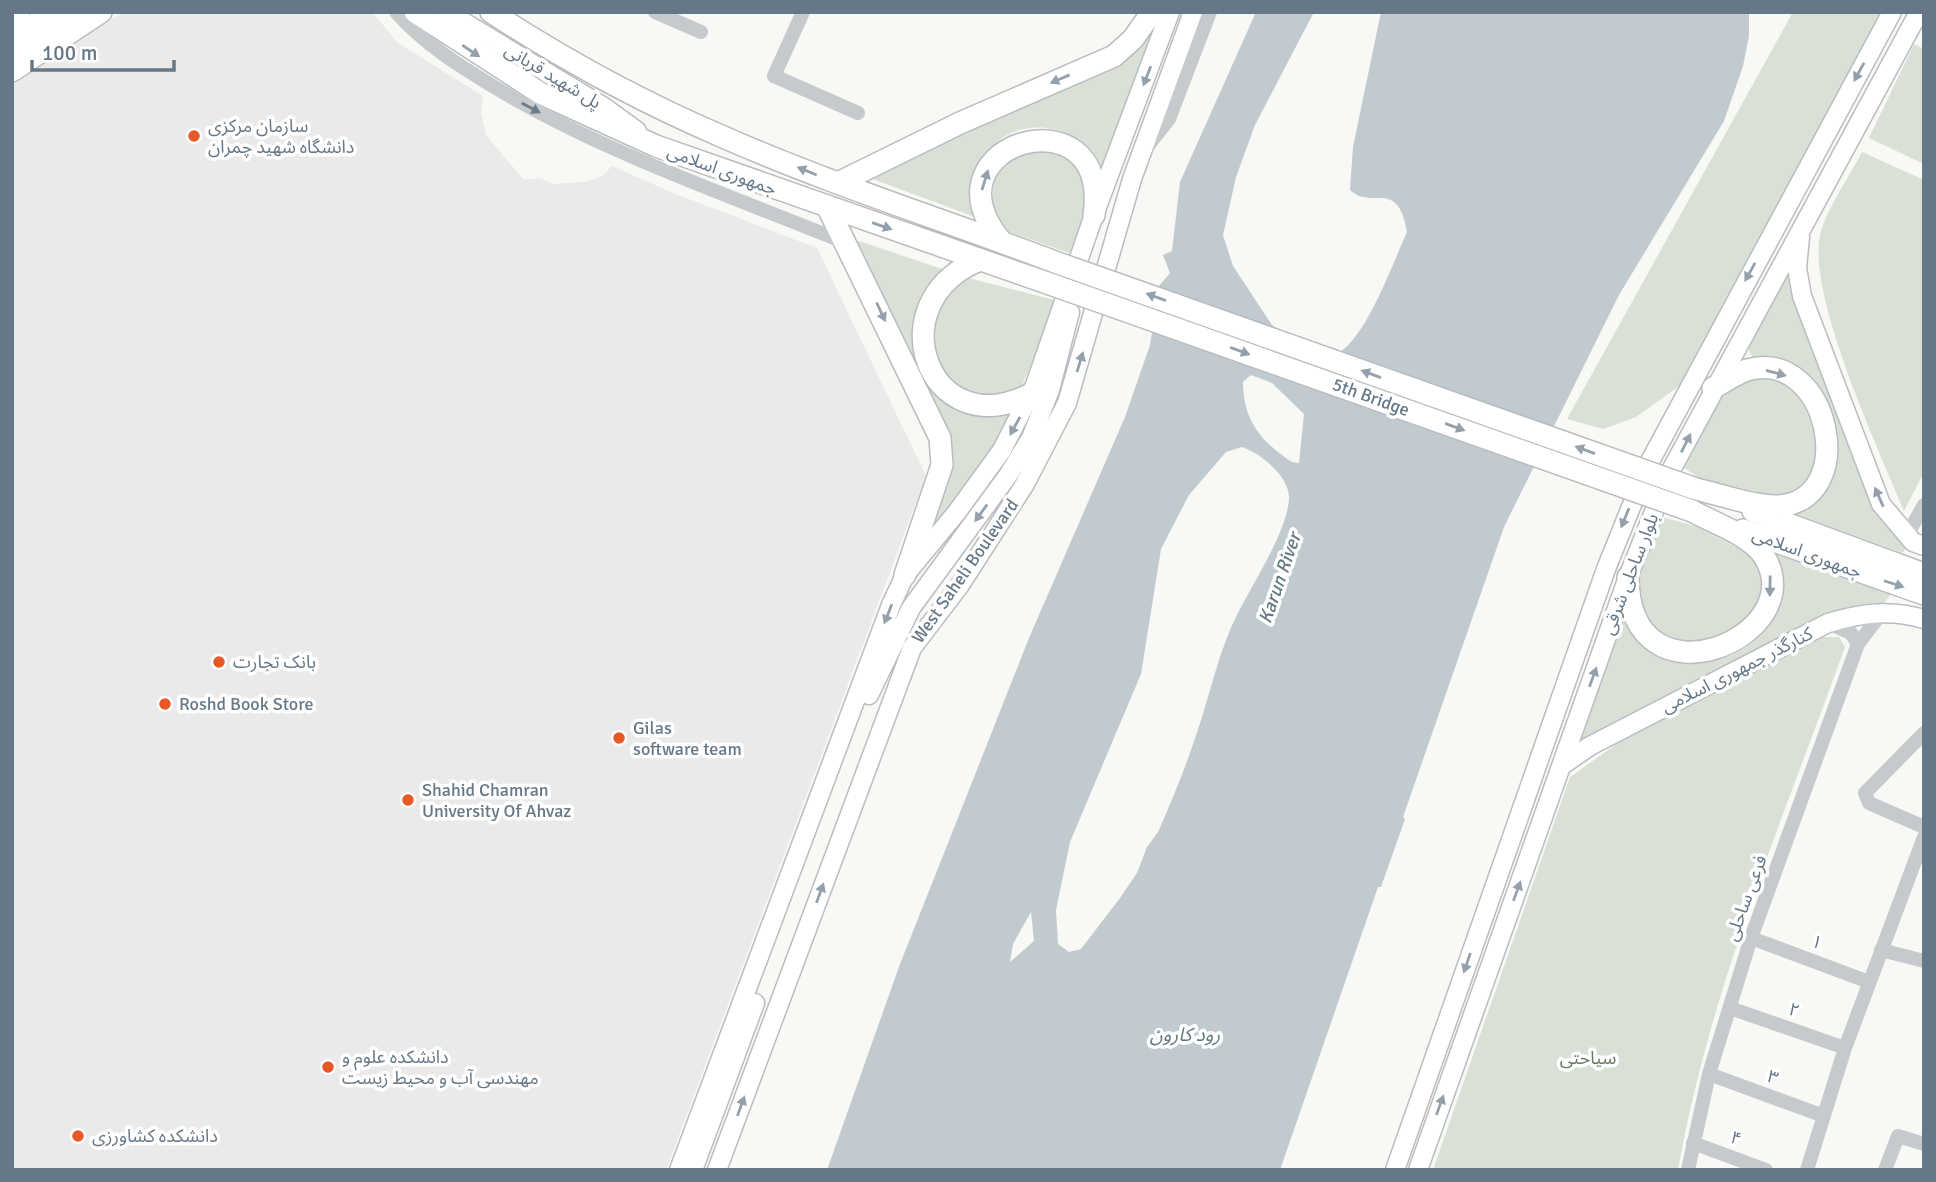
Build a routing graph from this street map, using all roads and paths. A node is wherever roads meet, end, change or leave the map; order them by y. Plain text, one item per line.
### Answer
1 (19, 12) edge
2 (50, 12) edge
3 (75, 12) edge
4 (101, 12) edge
5 (396, 12) edge
6 (415, 12) edge
7 (447, 12) edge
8 (474, 12) edge
9 (491, 12) edge
10 (655, 12) edge
11 (803, 12) edge
12 (1152, 12) edge
13 (1170, 12) edge
14 (1194, 12) edge
15 (1210, 12) edge
16 (1892, 12) edge
17 (1919, 12) edge
18 (12, 17) edge
19 (701, 32) dead end
20 (12, 37) edge
21 (12, 54) edge
22 (12, 71) edge
23 (858, 113) dead end
24 (674, 114) junction
25 (656, 146) junction
26 (1140, 156) junction
27 (838, 183) junction
28 (828, 208) junction
29 (1094, 215) junction
30 (1801, 228) junction
31 (1001, 241) junction
32 (846, 243) junction
33 (1083, 246) junction
34 (980, 260) junction
35 (1055, 261) joint
36 (1050, 284) joint
37 (1713, 388) junction
38 (1031, 394) junction
39 (1696, 489) junction
40 (1924, 505) edge
41 (1692, 511) junction
42 (1907, 535) junction
43 (1923, 545) edge
44 (1924, 574) edge
45 (905, 575) junction
46 (1628, 577) junction
47 (1924, 594) edge
48 (1883, 611) junction
49 (1924, 619) edge
50 (1828, 623) junction
51 (1858, 644) junction
52 (1924, 733) edge
53 (1561, 766) junction
54 (1533, 778) junction
55 (1554, 785) junction
56 (1924, 827) edge
57 (1924, 837) edge
58 (1751, 938) junction
59 (1881, 950) junction
60 (1924, 961) edge
61 (1869, 982) junction
62 (1730, 1008) junction
63 (1845, 1048) junction
64 (1709, 1074) junction
65 (1824, 1116) junction
66 (1692, 1143) junction
67 (1924, 1144) edge
68 (679, 1170) edge
69 (693, 1170) edge
70 (718, 1170) edge
71 (1395, 1170) edge
72 (1418, 1170) edge
73 (1688, 1170) edge
74 (1766, 1170) edge
75 (1807, 1170) edge
76 (1885, 1170) edge

1 - 18 highway
2 - 20 main road
3 - 21 main road
4 - 22 highway
5 -> 32 street
6 -> 25 highway, جمهوری اسلامی
7 - 25 main road, پل شهید قربانی
8 - 24 highway, پل شهید قربانی
9 - 24 highway, جمهوری اسلامی
10 - 19 street
11 - 23 street
12 -> 27 highway
13 -> 29 main road, West Saheli Boulevard
14 - 26 main road, West Saheli Boulevard
15 - 26 street
16 -> 54 main road, بلوار ساحلی شرقی
17 - 30 main road, بلوار ساحلی شرقی
27 -> 24 highway, جمهوری اسلامی
25 - 28 highway, جمهوری اسلامی
70 -> 26 main road, West Saheli Boulevard
27 - 31 highway, جمهوری اسلامی
28 - 32 highway
28 -> 34 highway, جمهوری اسلامی
31 -> 29 highway
29 - 33 main road, West Saheli Boulevard
30 - 37 main road, بلوار ساحلی شرقی
42 -> 30 main road
31 - 35 highway, جمهوری اسلامی
32 -> 45 highway
33 - 38 main road, West Saheli Boulevard
33 -> 69 main road, West Saheli Boulevard
34 - 36 highway, جمهوری اسلامی
34 - 38 highway
39 -> 35 highway, 5th Bridge, bridge
36 -> 41 highway, 5th Bridge, bridge
37 -> 39 highway
46 -> 37 main road, بلوار ساحلی شرقی
38 -> 45 main road, West Saheli Boulevard
39 - 44 highway, جمهوری اسلامی
40 - 42 street
41 -> 46 highway
41 -> 47 highway, جمهوری اسلامی
42 - 43 main road
45 -> 68 main road, West Saheli Boulevard
53 -> 46 main road, بلوار ساحلی شرقی
48 - 49 main road, کنارگذر جمهوری اسلامی
48 - 50 main road, کنارگذر جمهوری اسلامی
48 - 51 street, فرعی ساحلی
50 - 51 street
50 - 53 main road, کنارگذر جمهوری اسلامی
51 - 58 street, فرعی ساحلی
52 - 56 street
53 - 55 main road, بلوار ساحلی شرقی
54 - 55 main road
54 -> 71 main road, بلوار ساحلی شرقی
72 -> 55 main road, بلوار ساحلی شرقی
57 - 59 street
58 - 61 street, ۱
58 - 62 street, فرعی ساحلی
59 - 60 street
59 - 61 street
61 - 63 street
62 - 63 street, ۲
62 - 64 street, فرعی ساحلی
63 - 65 street
64 - 65 street, ۳
64 - 66 street, فرعی ساحلی
65 - 75 street
66 - 73 street, فرعی ساحلی
66 - 74 street, ۴
67 - 76 street

